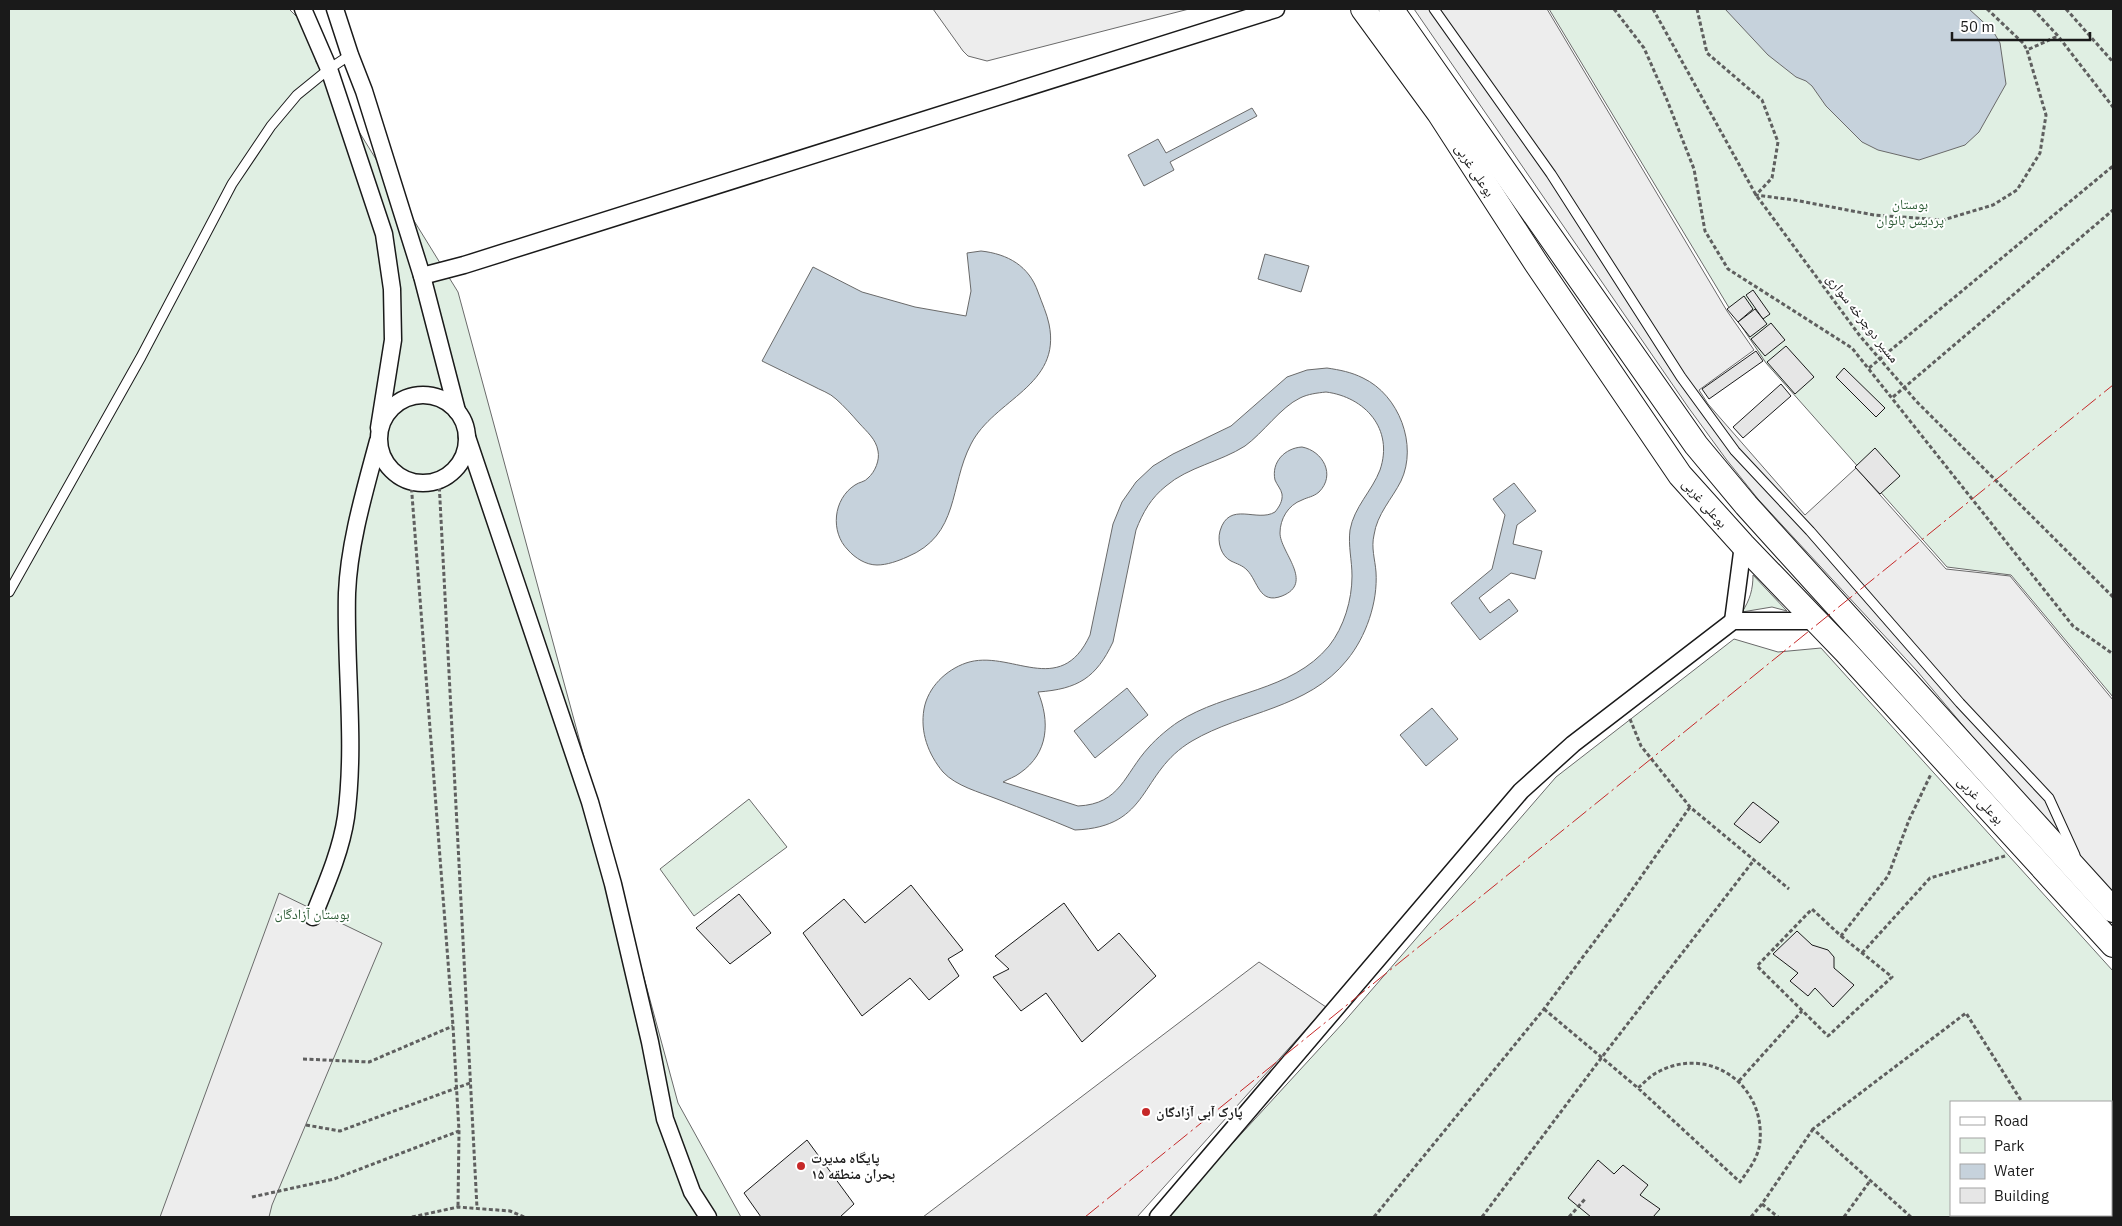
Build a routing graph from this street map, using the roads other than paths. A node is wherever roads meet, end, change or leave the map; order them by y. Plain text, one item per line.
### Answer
1 (303, 9) edge
2 (335, 9) edge
3 (1276, 9) edge
4 (1363, 9) edge
5 (1390, 9) edge
6 (1434, 9) edge
7 (350, 56) junction
8 (329, 69) junction
9 (422, 276) junction
10 (457, 411) junction
11 (379, 435) junction
12 (467, 437) junction
13 (1743, 545) junction
14 (9, 592) edge
15 (1733, 621) junction
16 (1814, 621) junction
17 (2088, 883) junction
18 (2113, 910) edge
19 (313, 917) dead end
20 (2113, 945) edge
21 (708, 1217) edge
22 (1158, 1217) edge

1 - 8 street
2 - 7 street
3 - 9 street
4 - 13 main road, بوعلی غربی
5 - 17 main road, بوعلی غربی
6 - 17 lane
7 - 8 lane
7 - 9 street
8 - 11 street
8 - 14 lane
9 - 10 street
10 - 11 street
10 - 12 street
11 - 12 street
11 - 19 street
12 - 21 street
13 - 15 street
13 - 16 main road, بوعلی غربی
15 - 16 street
15 - 22 street
16 - 20 main road, بوعلی غربی
17 - 18 main road, بوعلی غربی

